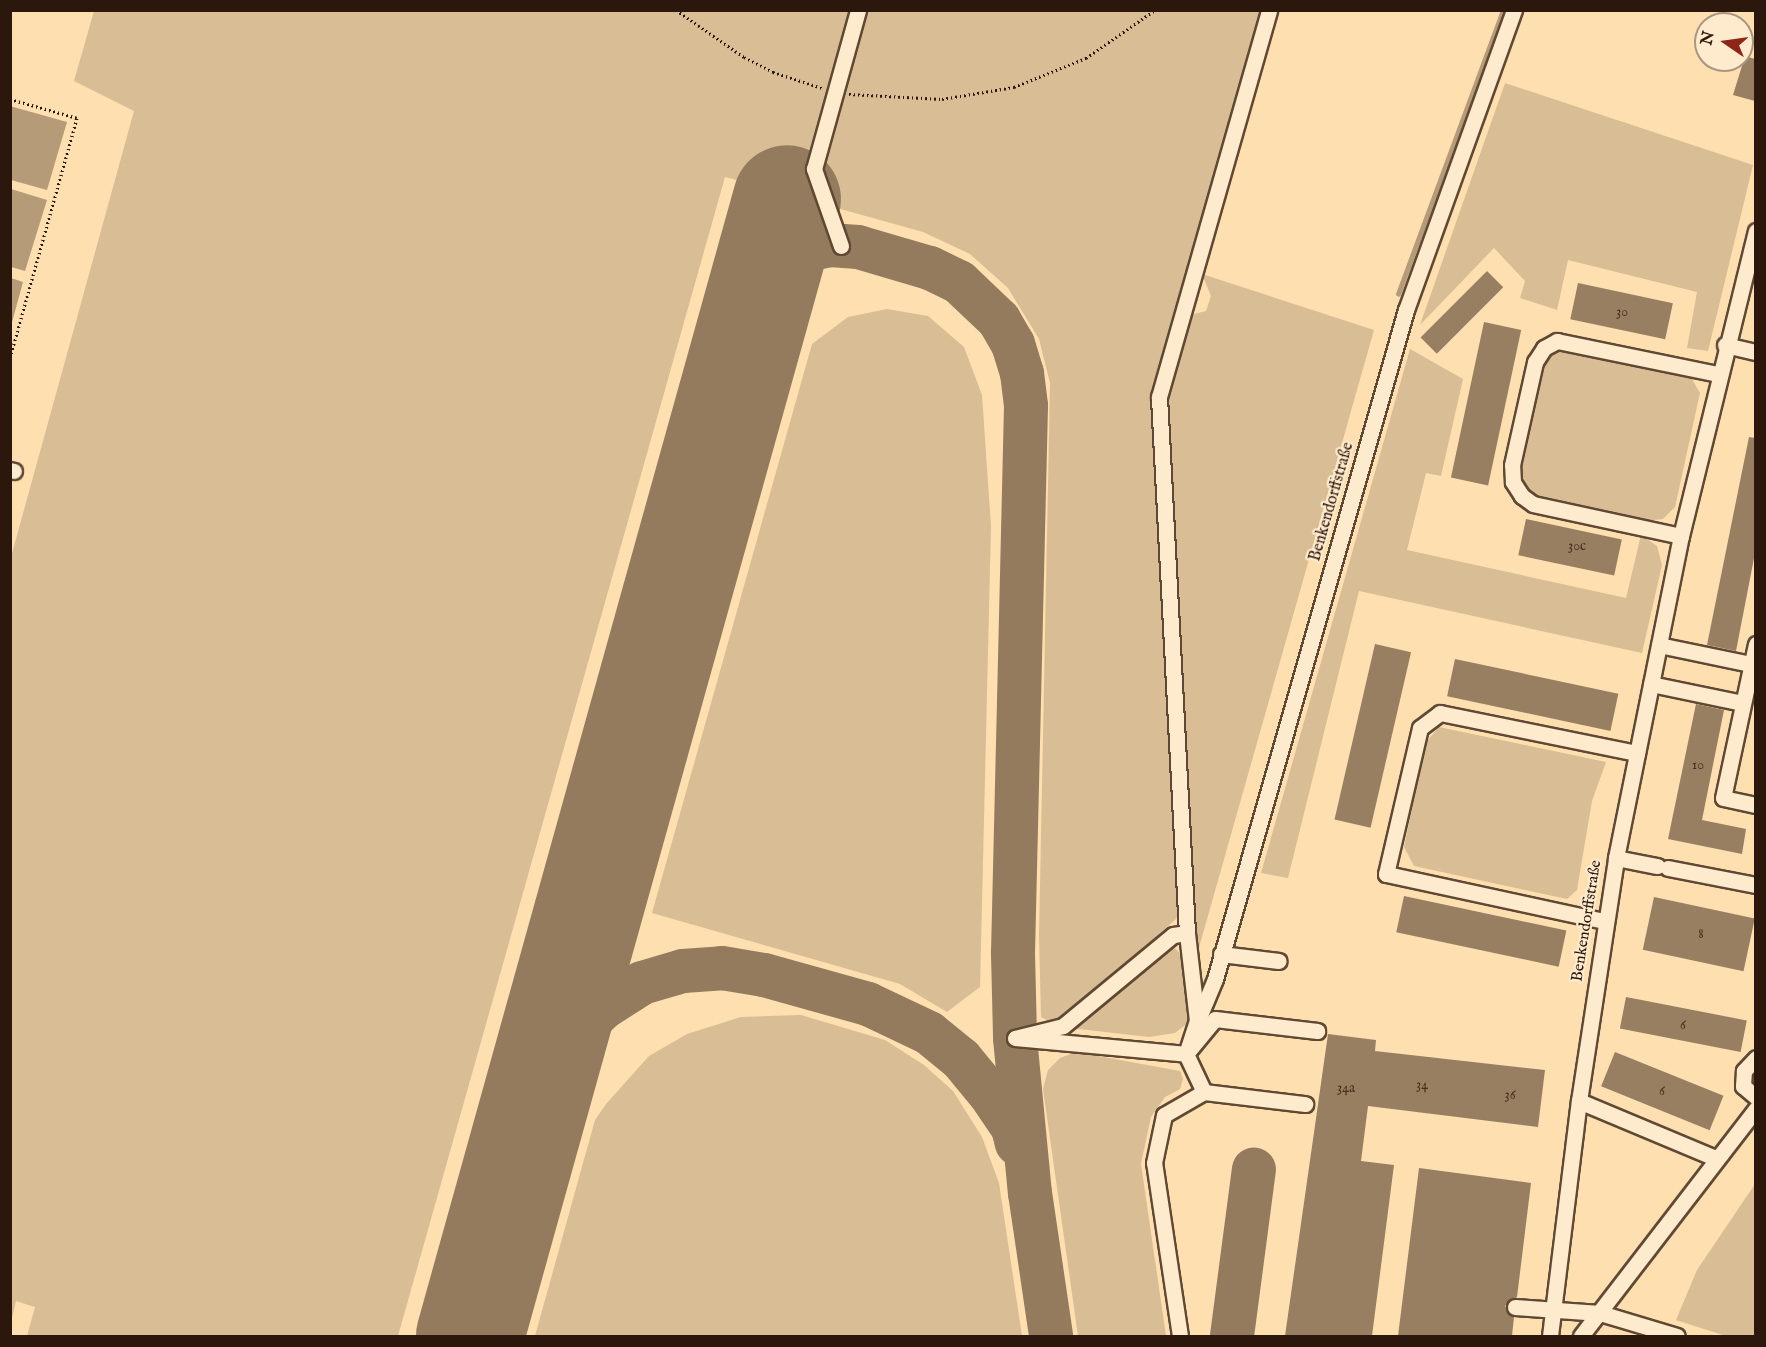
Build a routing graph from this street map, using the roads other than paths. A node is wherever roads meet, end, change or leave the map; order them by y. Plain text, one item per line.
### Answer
1 (858, 10) edge
2 (1269, 10) edge
3 (1514, 10) edge
4 (1755, 231) edge
5 (841, 246) dead end
6 (1725, 345) junction
7 (1755, 352) edge
8 (1718, 374) junction
9 (1682, 536) junction
10 (1755, 644) edge
11 (1659, 645) junction
12 (1751, 664) junction
13 (1651, 684) junction
14 (1743, 703) junction
15 (1637, 753) junction
16 (1755, 805) edge
17 (1616, 858) junction
18 (1755, 885) edge
19 (1604, 921) junction
20 (1187, 933) junction
21 (1221, 954) junction
22 (1279, 961) dead end
23 (1197, 1021) junction
24 (1317, 1031) dead end
25 (1186, 1054) junction
26 (1755, 1058) edge
27 (1204, 1092) junction
28 (1755, 1097) edge
29 (1579, 1101) junction
30 (1305, 1104) dead end
31 (1755, 1109) edge
32 (1715, 1158) junction
33 (1515, 1307) dead end
34 (1553, 1309) junction
35 (1600, 1313) junction
36 (1180, 1336) edge
37 (1550, 1336) edge
38 (1581, 1336) edge
39 (1677, 1336) edge

1 - 5 street
2 - 20 street
3 - 21 street, Benkendorffstraße
4 - 6 street, Benkendorffstraße
6 - 7 street
6 - 8 street, Benkendorffstraße
8 - 9 street, Benkendorffstraße
8 - 9 street
9 - 11 street, Benkendorffstraße
10 - 12 street
11 - 12 street
11 - 13 street, Benkendorffstraße
12 - 14 street
13 - 14 street
13 - 15 street, Benkendorffstraße
14 - 16 street
15 - 17 street, Benkendorffstraße
15 - 19 street
17 - 18 street
17 - 19 street, Benkendorffstraße
19 - 29 street, Benkendorffstraße
20 - 23 street
20 - 25 street
21 - 22 street
21 - 23 street, Benkendorffstraße
23 - 25 street, Benkendorffstraße
24 - 25 street
25 - 27 street
26 - 28 street
27 - 30 street
27 - 36 street
29 - 32 street
29 - 34 street, Benkendorffstraße
31 - 32 street
32 - 35 street
33 - 34 street
34 - 35 street
34 - 37 street, Benkendorffstraße
35 - 38 street
35 - 39 street

